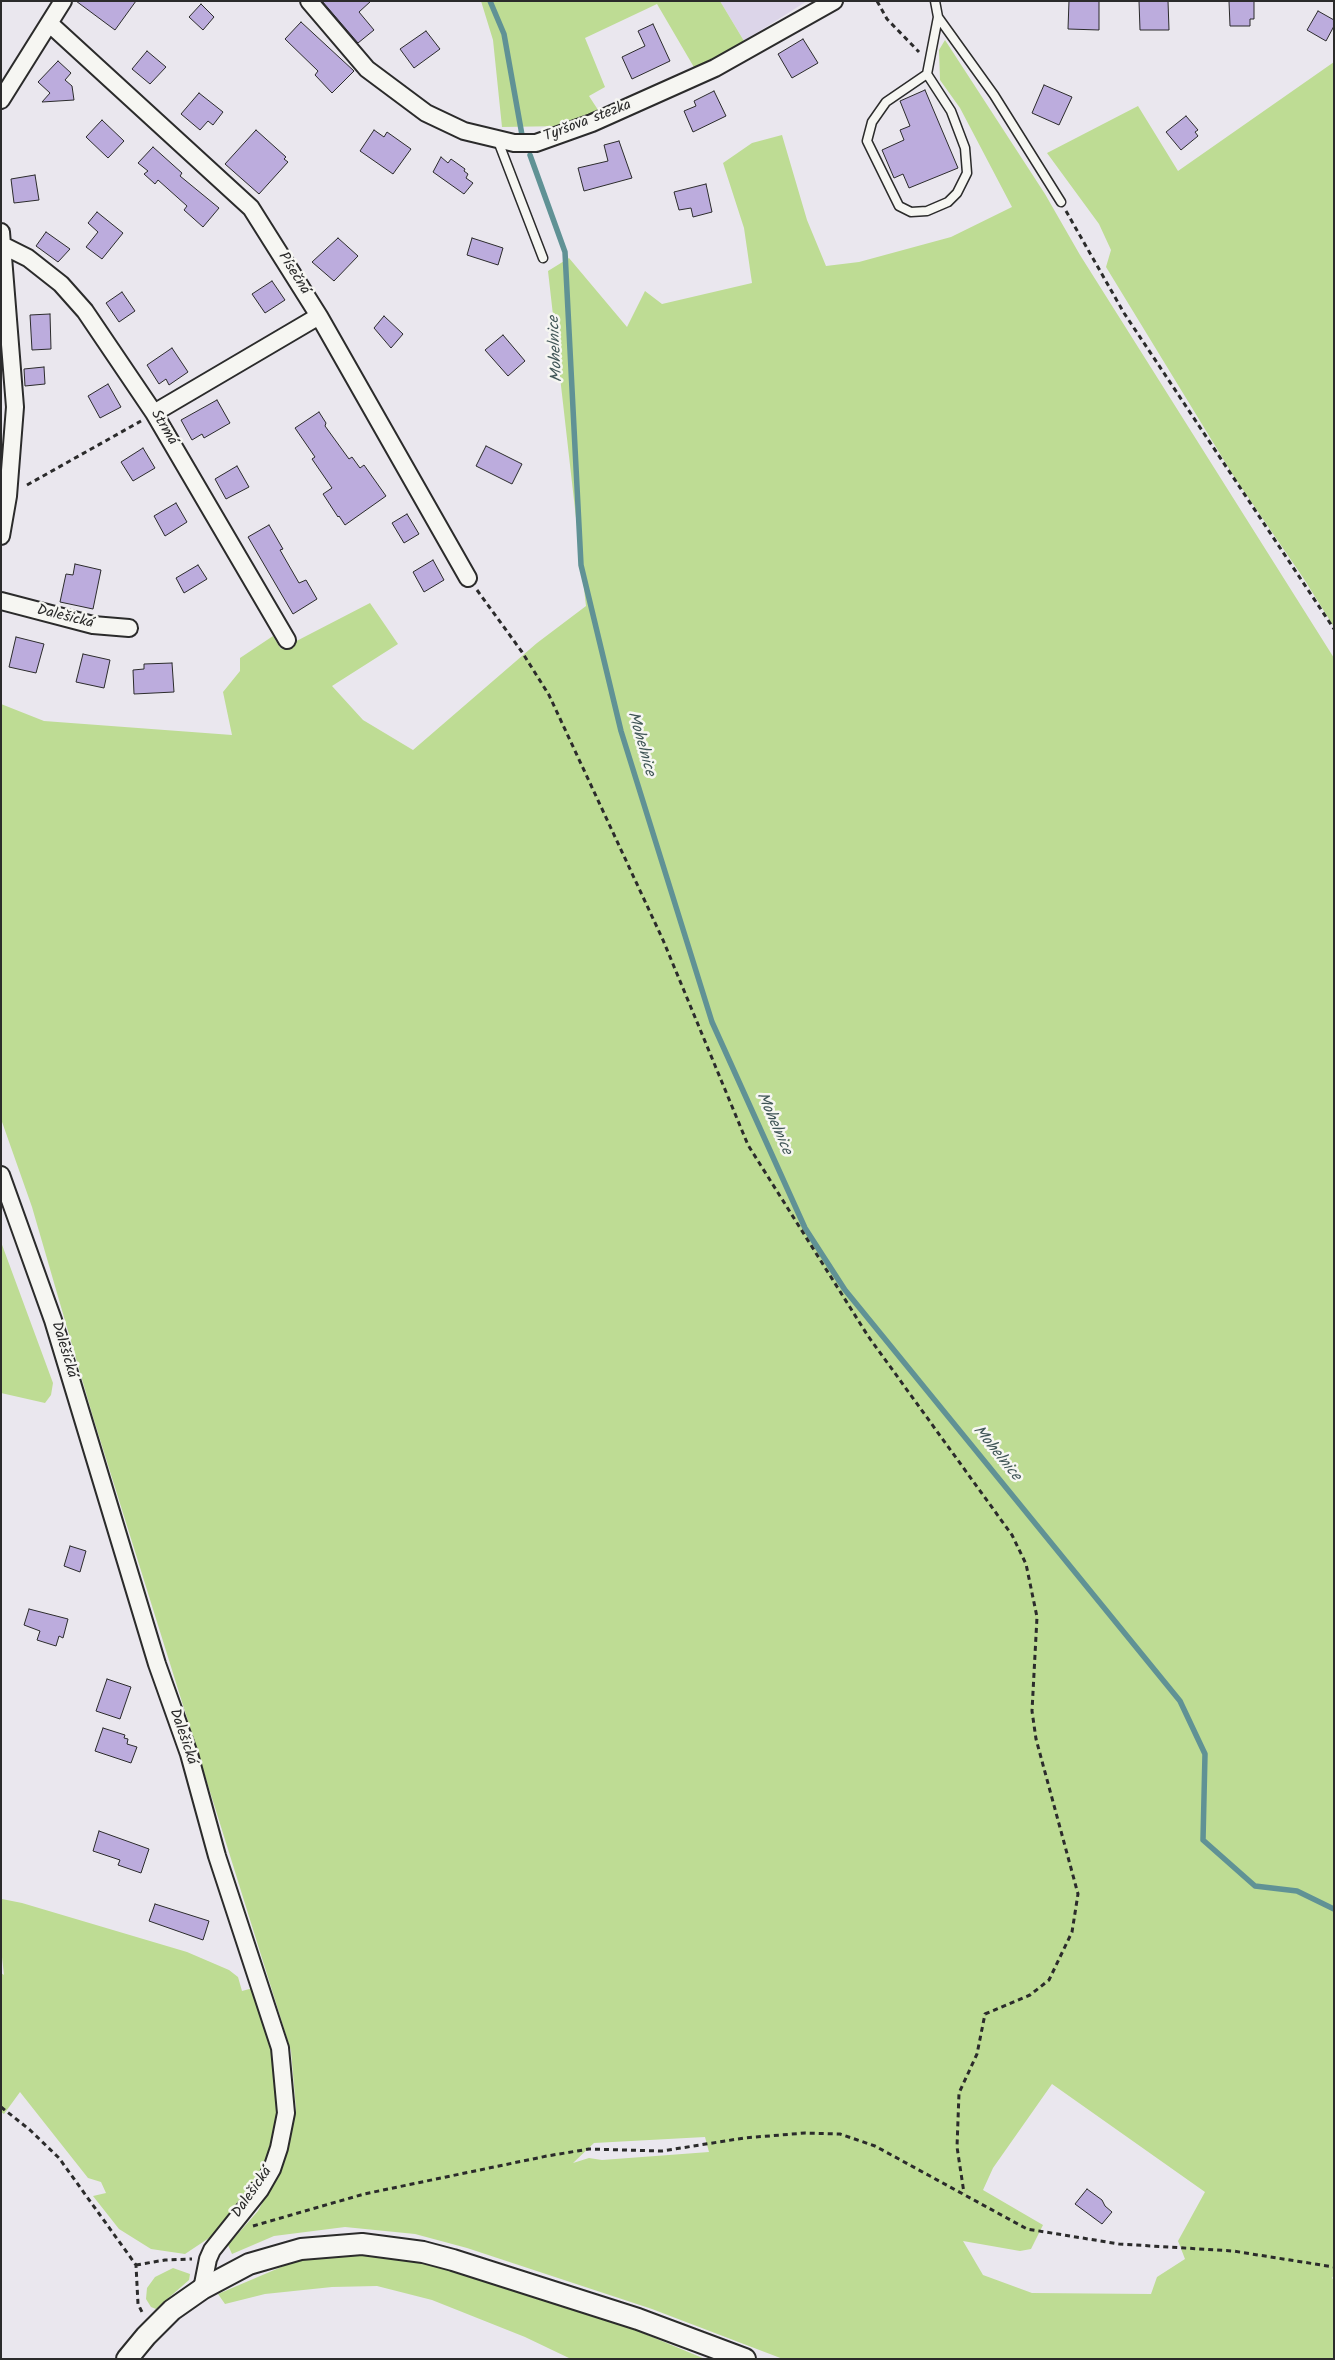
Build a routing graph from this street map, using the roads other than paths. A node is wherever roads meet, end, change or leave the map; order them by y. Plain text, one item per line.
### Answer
1 (63, 1) edge
2 (308, 1) edge
3 (834, 1) edge
4 (935, 1) edge
5 (938, 17) junction
6 (50, 24) junction
7 (927, 74) junction
8 (1, 100) edge
9 (498, 139) junction
10 (1061, 202) road end
11 (2, 239) edge
12 (543, 258) dead end
13 (319, 316) junction
14 (154, 413) junction
15 (1, 536) edge
16 (468, 578) road end
17 (1, 601) edge
18 (129, 628) dead end
19 (287, 640) dead end
20 (1, 1175) edge
21 (202, 2289) junction
22 (127, 2359) edge
23 (745, 2359) edge

1 - 6 street
2 - 9 street, Tyršova stezka
3 - 9 street, Tyršova stezka
4 - 5 lane
5 - 7 lane
5 - 10 lane
6 - 8 street
6 - 13 street, Písečná
7 - 7 lane
9 - 12 lane
11 - 14 street, Strmá
11 - 15 street
13 - 14 street
13 - 16 street, Písečná
14 - 19 street, Strmá
17 - 18 street, Dalešická
20 - 21 street, Dalešická
21 - 22 street
21 - 23 street

